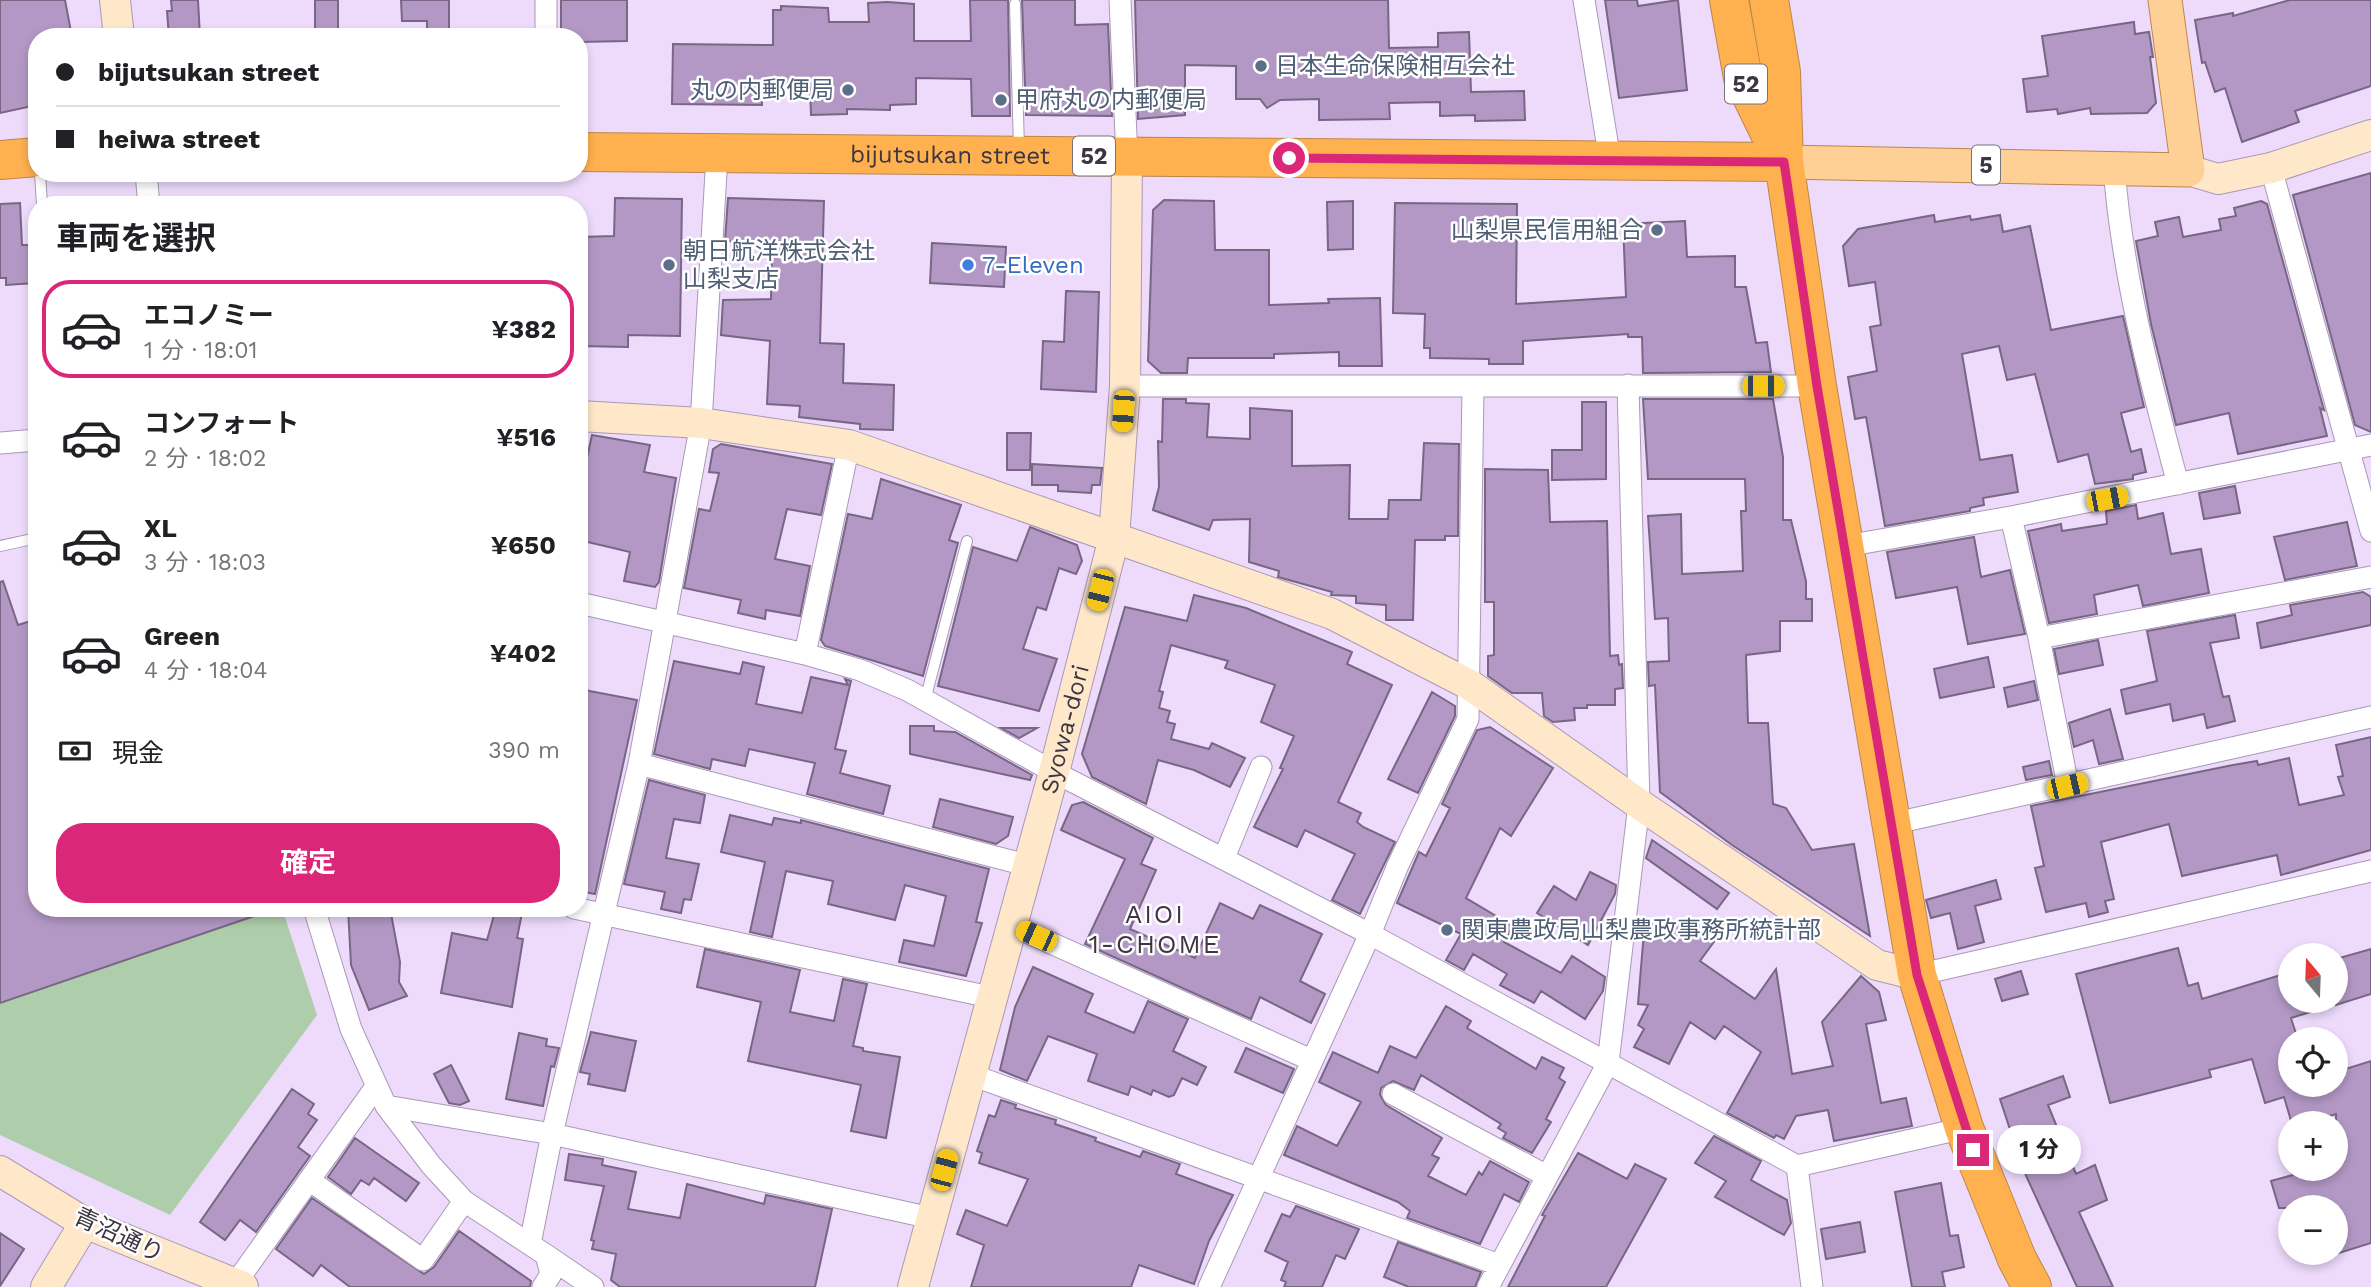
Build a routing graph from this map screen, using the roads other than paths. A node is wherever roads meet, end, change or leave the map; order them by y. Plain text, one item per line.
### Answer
1 (115, 0) edge
2 (545, 0) edge
3 (1120, 0) edge
4 (1584, 0) edge
5 (1729, 0) edge
6 (1769, 0) edge
7 (2165, 0) edge
8 (1015, 4) dead end
9 (118, 28) edge
10 (546, 28) edge
11 (2371, 135) edge
12 (588, 152) edge
13 (1020, 155) junction
14 (717, 156) junction
15 (28, 158) edge
16 (1127, 158) junction
17 (0, 160) edge
18 (1609, 160) junction
19 (1784, 162) junction
20 (2113, 167) junction
21 (2271, 168) junction
22 (2188, 170) junction
23 (1628, 385) junction
24 (1125, 386) junction
25 (1817, 386) junction
26 (1473, 387) junction
27 (588, 417) edge
28 (701, 423) junction
29 (28, 441) edge
30 (0, 443) edge
31 (849, 445) junction
32 (2371, 445) edge
33 (2348, 452) junction
34 (2178, 484) junction
35 (2011, 517) junction
36 (2371, 531) edge
37 (1114, 538) junction
38 (28, 540) edge
39 (967, 541) dead end
40 (0, 546) edge
41 (1846, 546) junction
42 (2371, 577) edge
43 (588, 605) edge
44 (664, 621) junction
45 (2039, 638) junction
46 (805, 654) junction
47 (1470, 685) junction
48 (925, 700) junction
49 (2371, 717) edge
50 (639, 764) junction
51 (1261, 767) dead end
52 (1054, 772) junction
53 (2067, 786) junction
54 (1639, 804) junction
55 (1891, 824) junction
56 (1224, 858) junction
57 (1026, 865) junction
58 (2371, 871) edge
59 (588, 912) edge
60 (603, 916) junction
61 (317, 917) edge
62 (1012, 925) junction
63 (1370, 934) junction
64 (1917, 975) junction
65 (990, 997) junction
66 (1311, 1060) junction
67 (1608, 1063) junction
68 (969, 1074) junction
69 (1394, 1094) dead end
70 (381, 1097) junction
71 (1964, 1128) junction
72 (552, 1134) junction
73 (1797, 1166) junction
74 (0, 1171) edge
75 (1547, 1176) junction
76 (1258, 1177) junction
77 (309, 1180) junction
78 (464, 1201) junction
79 (931, 1218) junction
80 (85, 1223) junction
81 (538, 1250) junction
82 (1499, 1265) junction
83 (239, 1286) edge
84 (46, 1287) edge
85 (543, 1287) edge
86 (593, 1287) edge
87 (913, 1287) edge
88 (1209, 1287) edge
89 (1488, 1287) edge
90 (1812, 1287) edge
91 (2032, 1287) edge

1 - 9 street
2 - 10 street
3 - 16 street
4 - 18 street
5 - 19 highway, 52
6 - 19 highway, 52
7 - 22 main road
8 - 13 lane
11 - 21 street
12 - 14 highway, bijutsukan street / 52
13 - 14 highway, bijutsukan street / 52
13 - 16 highway, bijutsukan street / 52
14 - 28 street
15 - 17 highway
16 - 18 highway, bijutsukan street / 52
16 - 24 street, Syowa-dori
18 - 19 highway, bijutsukan street / 52
19 - 20 main road, 5
19 - 25 highway
20 - 22 main road, 5
20 - 34 street
21 - 22 street
21 - 33 street
23 - 25 street
23 - 26 street
23 - 54 street
24 - 26 street
24 - 37 street, Syowa-dori
25 - 41 highway
26 - 47 street
27 - 28 street
28 - 31 street
28 - 44 street
29 - 30 street
31 - 37 street
31 - 46 street
32 - 33 street
33 - 34 street
33 - 36 street
34 - 35 street
35 - 41 street
35 - 45 street
37 - 47 street
37 - 52 street, Syowa-dori
38 - 40 lane
39 - 48 lane
41 - 55 highway
42 - 45 street
43 - 44 street
44 - 46 street
44 - 50 street
45 - 53 street
46 - 48 street
47 - 54 street
47 - 63 street
48 - 52 street
49 - 53 street
50 - 57 street
50 - 60 street
51 - 56 street
52 - 56 street
52 - 57 street, Syowa-dori
53 - 55 street
54 - 64 street
54 - 67 street
55 - 64 highway
56 - 63 street
57 - 62 street, Syowa-dori
58 - 64 street
59 - 60 street
60 - 65 street
60 - 72 street
61 - 70 street
62 - 65 street, Syowa-dori
62 - 66 street
63 - 66 street
63 - 67 street
64 - 71 highway
65 - 68 street, Syowa-dori
66 - 76 street
67 - 73 street
67 - 75 street
68 - 76 street
68 - 79 street, Syowa-dori
69 - 75 street
70 - 72 street
70 - 77 street
70 - 78 street
71 - 73 street
71 - 91 highway
72 - 79 street
72 - 81 street
73 - 90 street
74 - 80 street, 青沼通り
75 - 82 street
76 - 82 street
76 - 88 street
77 - 78 street
77 - 83 street
78 - 81 street
79 - 87 street, Syowa-dori
80 - 83 street, 青沼通り
80 - 84 street
81 - 85 street
81 - 86 street
82 - 89 street

